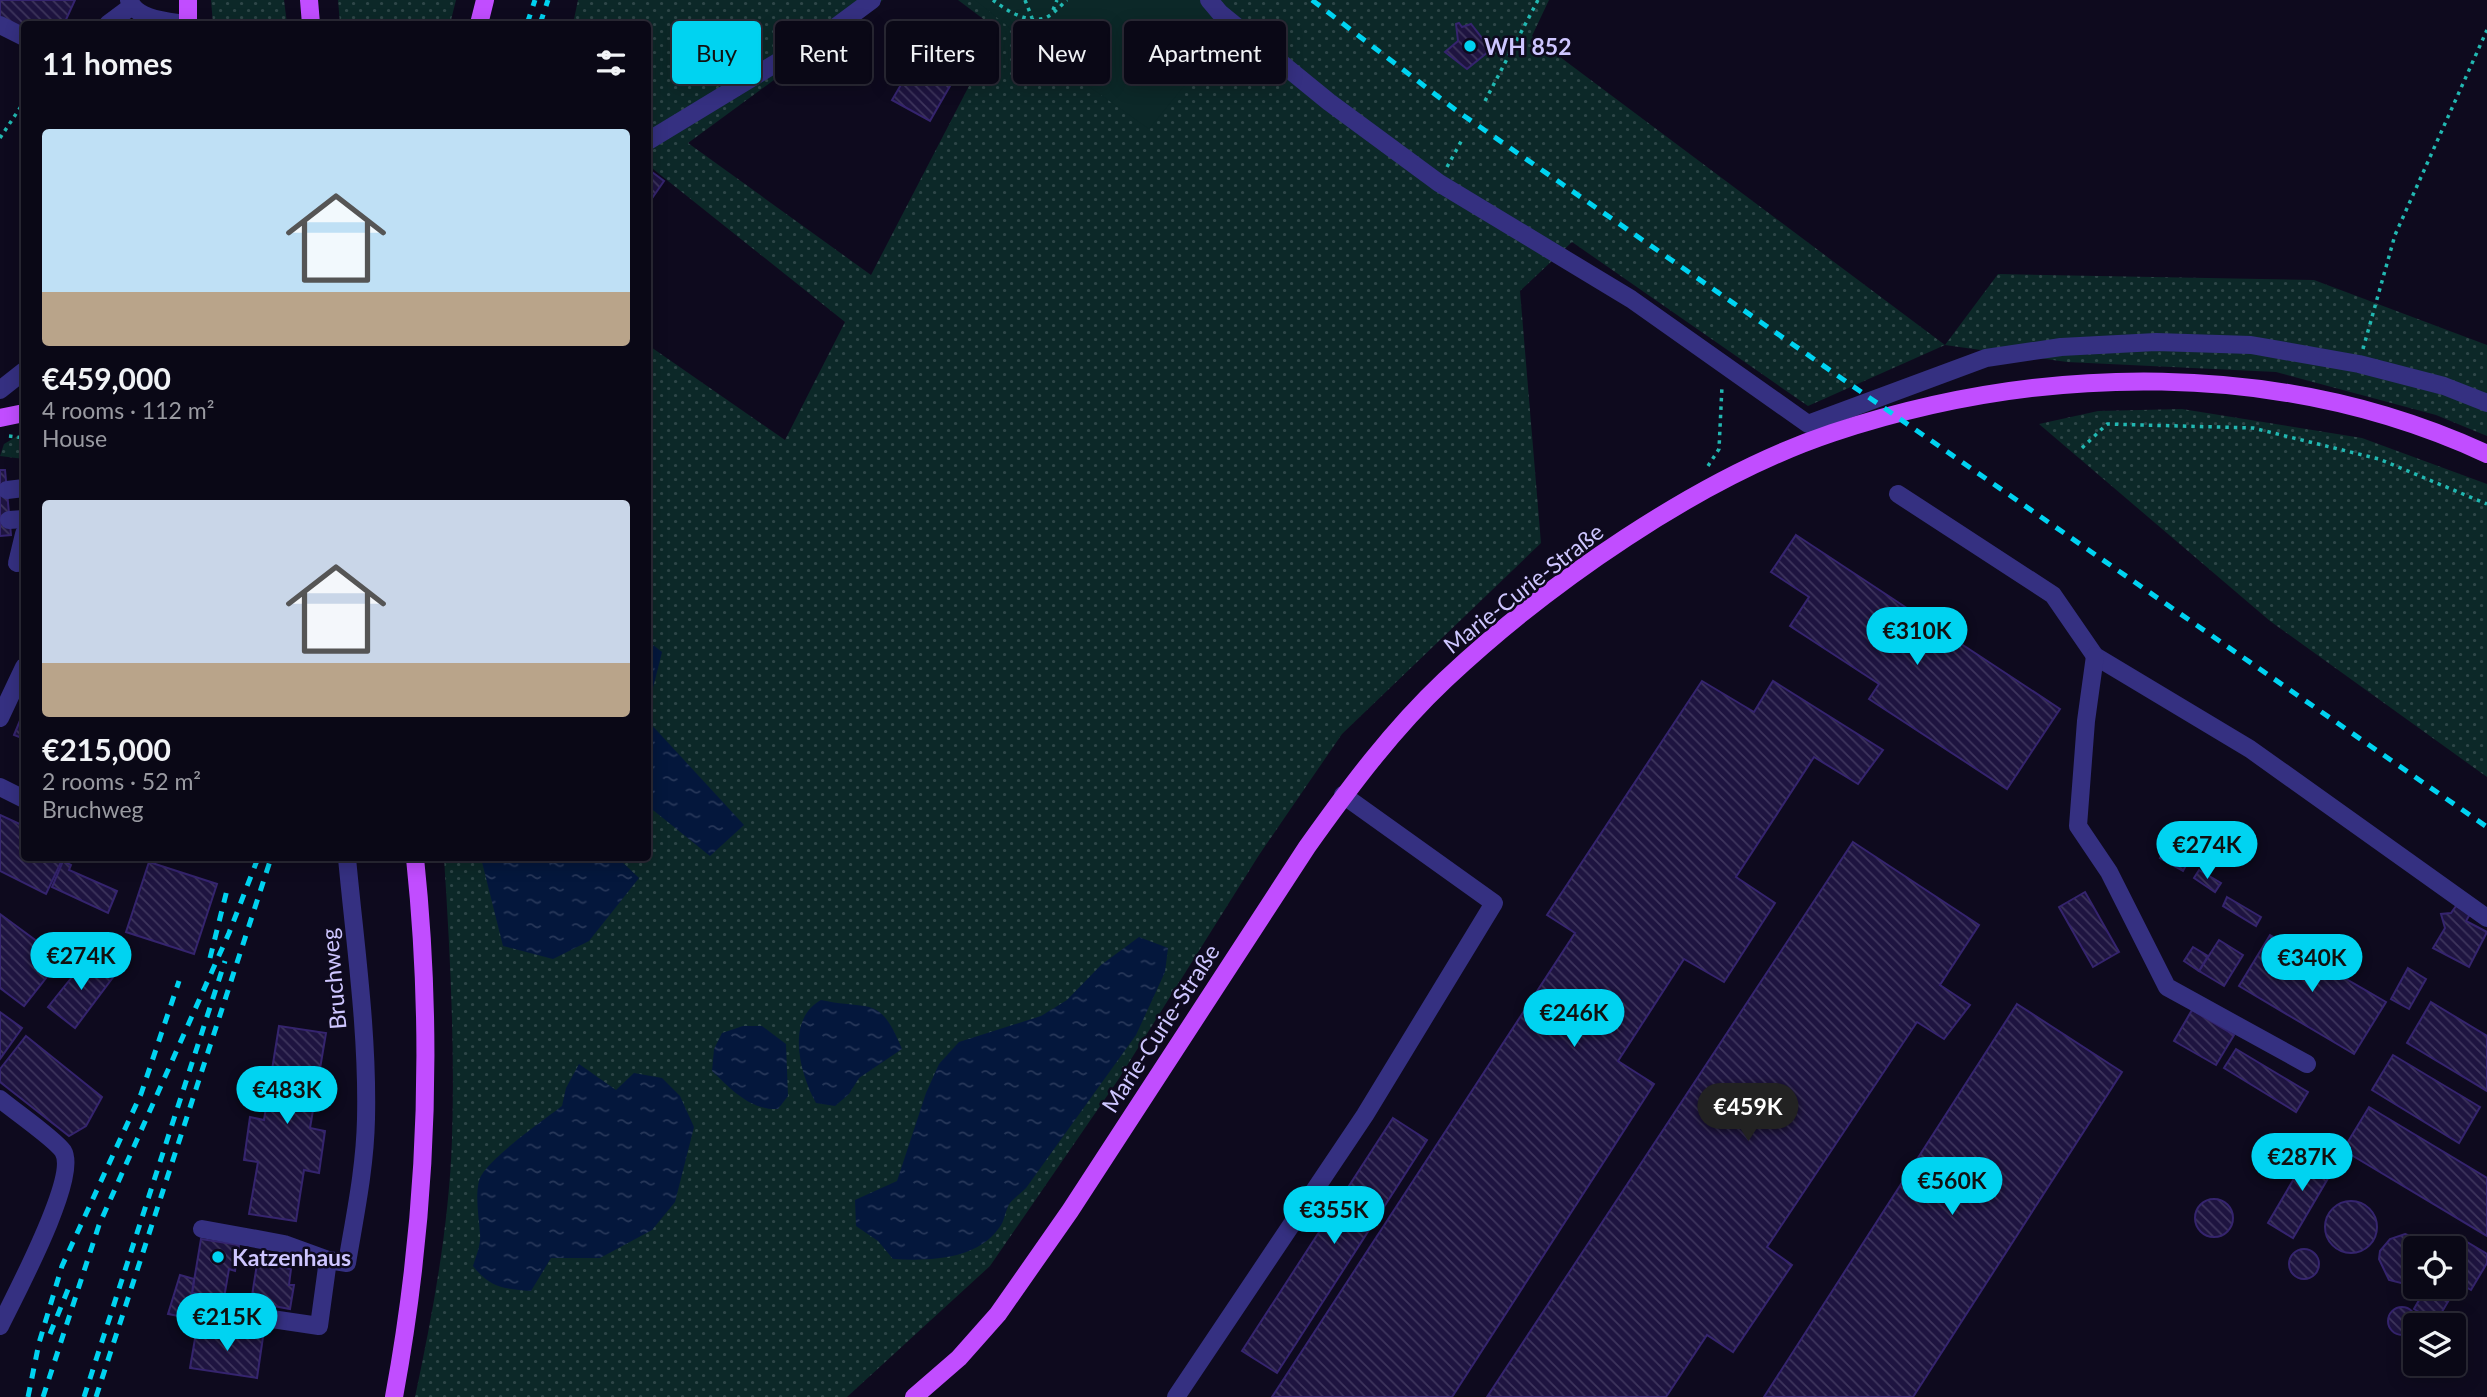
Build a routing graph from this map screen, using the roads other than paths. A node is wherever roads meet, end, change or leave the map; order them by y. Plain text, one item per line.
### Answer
1 (188, 0) edge
2 (309, 0) edge
3 (485, 0) edge
4 (872, 0) edge
5 (1209, 0) edge
6 (130, 3) edge
7 (111, 21) edge
8 (168, 21) edge
9 (187, 21) edge
10 (311, 21) edge
11 (479, 21) edge
12 (0, 25) edge
13 (21, 36) edge
14 (651, 139) edge
15 (21, 373) edge
16 (0, 390) edge
17 (2487, 403) edge
18 (21, 414) edge
19 (0, 418) edge
20 (2487, 454) edge
21 (1898, 494) dead end
22 (21, 542) edge
23 (14, 562) edge
24 (2095, 656) junction
25 (21, 673) edge
26 (0, 718) edge
27 (0, 787) edge
28 (1343, 795) junction
29 (21, 798) edge
30 (346, 861) edge
31 (415, 861) edge
32 (2487, 918) edge
33 (2306, 1064) dead end
34 (0, 1099) edge
35 (202, 1229) dead end
36 (328, 1260) junction
37 (204, 1309) dead end
38 (0, 1326) edge
39 (394, 1397) edge
40 (914, 1397) edge
41 (1176, 1397) edge

1 - 9 main road
2 - 10 main road
3 - 11 main road
4 - 14 street
5 - 17 street
6 - 7 street
6 - 8 street
12 - 13 street
15 - 16 street
18 - 19 main road
20 - 28 main road, Marie-Curie-Straße
21 - 24 street
22 - 23 street
24 - 32 street
24 - 33 street
25 - 26 street
27 - 29 street
28 - 40 main road, Marie-Curie-Straße
28 - 41 street
30 - 36 street, Bruchweg
31 - 39 main road
34 - 38 street
35 - 36 street
36 - 37 street

